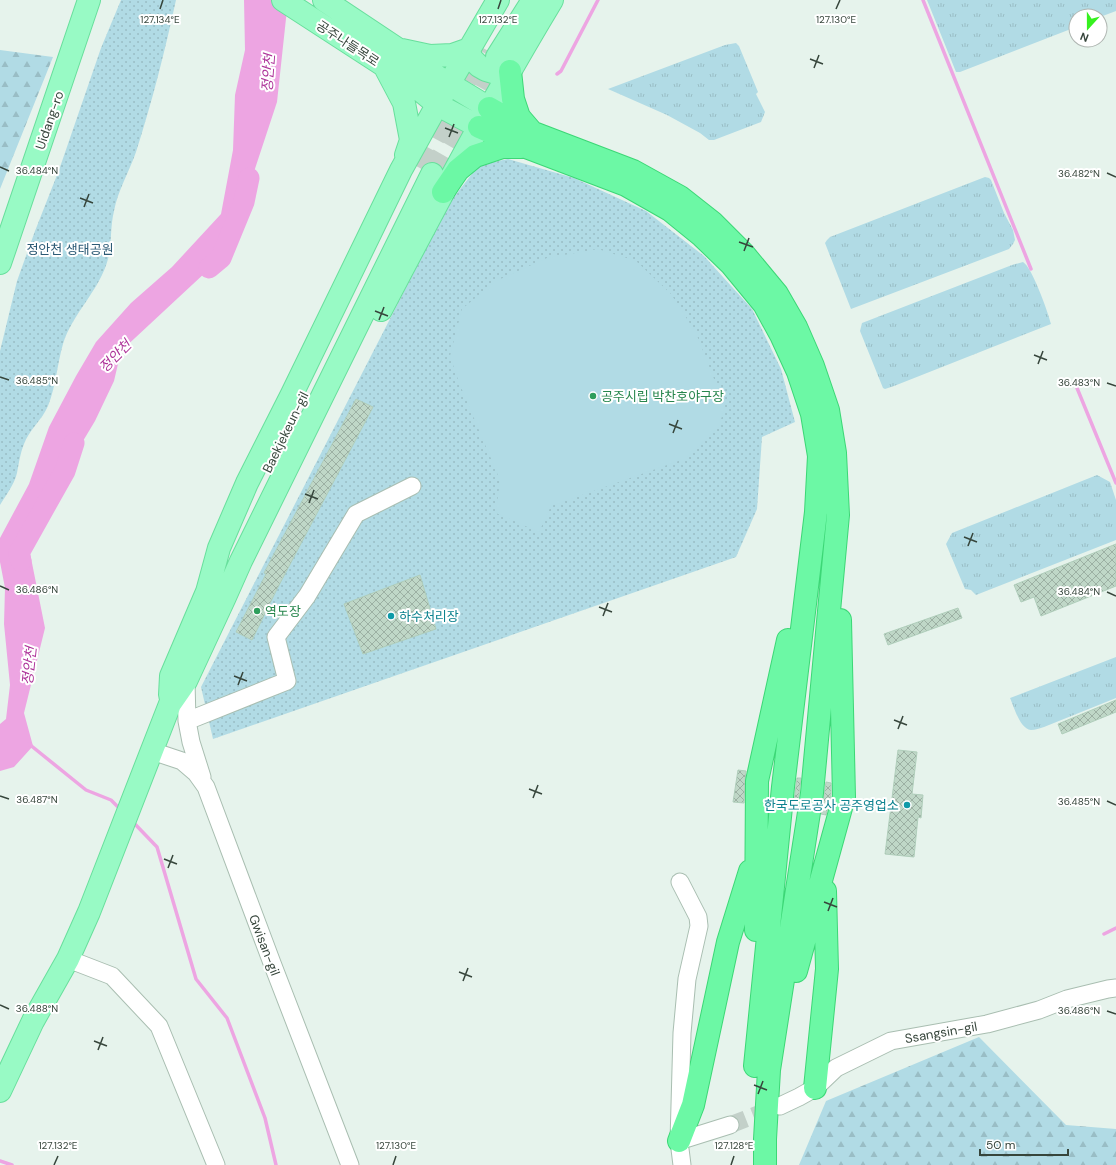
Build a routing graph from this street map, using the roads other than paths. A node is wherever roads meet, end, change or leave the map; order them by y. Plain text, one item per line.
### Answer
1 (89, 0) edge
2 (284, 0) edge
3 (324, 0) edge
4 (498, 0) edge
5 (514, 0) edge
6 (533, 0) edge
7 (552, 0) edge
8 (490, 56) junction
9 (418, 78) junction
10 (449, 84) junction
11 (438, 105) junction
12 (484, 117) junction
13 (528, 140) junction
14 (424, 176) junction
15 (0, 263) edge
16 (412, 486) dead end
17 (816, 512) junction
18 (838, 515) junction
19 (216, 595) junction
20 (186, 681) junction
21 (170, 704) junction
22 (187, 721) junction
23 (152, 751) junction
24 (206, 787) junction
25 (757, 849) junction
26 (824, 868) junction
27 (680, 882) dead end
28 (68, 959) junction
29 (1116, 988) edge
30 (762, 1070) junction
31 (815, 1088) junction
32 (0, 1091) edge
33 (780, 1106) tunnel mouth
34 (730, 1125) tunnel mouth
35 (679, 1140) junction
36 (216, 1165) edge
37 (350, 1165) edge
38 (682, 1165) edge
39 (753, 1165) edge
40 (765, 1165) edge

1 - 15 main road, Uidang-ro
2 - 9 main road, 공주나들목로
3 - 9 main road, 공주나들목로
4 - 8 main road
5 - 8 main road
6 - 8 main road
7 - 8 main road
8 - 9 main road
8 - 10 main road
8 - 12 main road
8 - 13 highway
9 - 10 main road
9 - 11 main road
9 - 14 main road
10 - 11 main road
10 - 12 main road
11 - 12 main road
11 - 14 main road
12 - 13 highway
12 - 14 main road
13 - 14 highway
13 - 17 highway
13 - 18 highway
14 - 19 main road, Baekjekeun-gil
14 - 19 main road
16 - 22 street
17 - 25 highway
17 - 30 highway
18 - 26 highway
18 - 30 highway
19 - 20 main road, Baekjekeun-gil
19 - 21 main road, Baekjekeun-gil
20 - 21 main road, Baekjekeun-gil
20 - 22 street
21 - 23 main road, Baekjekeun-gil
22 - 24 street
23 - 24 street, Gwisan-gil
23 - 28 main road, Baekjekeun-gil
24 - 37 street, Gwisan-gil
25 - 30 highway
25 - 35 highway
26 - 30 highway
26 - 31 highway
27 - 35 street
28 - 32 main road
28 - 36 street
29 - 31 street, Ssangsin-gil
30 - 39 highway
30 - 40 highway
31 - 33 street, Ssangsin-gil
34 - 35 street
35 - 38 street

